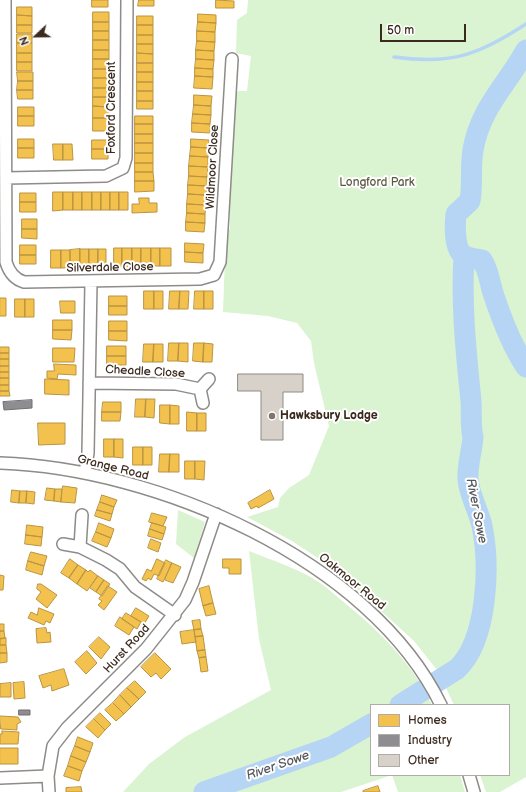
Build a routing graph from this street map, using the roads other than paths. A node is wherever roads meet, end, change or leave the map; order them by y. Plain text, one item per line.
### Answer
1 (5, 0) edge
2 (127, 0) edge
3 (232, 59) dead end
4 (6, 178) junction
5 (10, 272) junction
6 (214, 275) joint
7 (0, 277) edge
8 (90, 282) junction
9 (209, 379) dead end
10 (89, 382) junction
11 (200, 389) junction
12 (203, 403) dead end
13 (0, 463) edge
14 (86, 473) junction
15 (216, 514) junction
16 (82, 515) dead end
17 (63, 544) dead end
18 (80, 547) junction
19 (175, 615) junction
20 (442, 704) edge
21 (48, 776) junction
22 (468, 776) edge
23 (0, 778) edge
24 (49, 792) edge
25 (474, 792) edge

1 - 4 street
2 - 4 street, Foxford Crescent
3 - 6 street, Wildmoor Close
4 - 5 street
5 - 7 street
5 - 8 street, Silverdale Close
6 - 8 street, Silverdale Close
8 - 10 street, Cheadle Close
9 - 11 street, Cheadle Close
10 - 11 street, Cheadle Close
10 - 14 street, Cheadle Close
11 - 12 street, Cheadle Close
13 - 14 street, Grange Road
14 - 15 street, Grange Road
15 - 19 street, Hurst Road
15 - 20 street, Oakmoor Road
16 - 18 street
17 - 18 street
18 - 19 street
19 - 21 street, Hurst Road
21 - 23 street
21 - 24 street, Hurst Road
22 - 25 street

